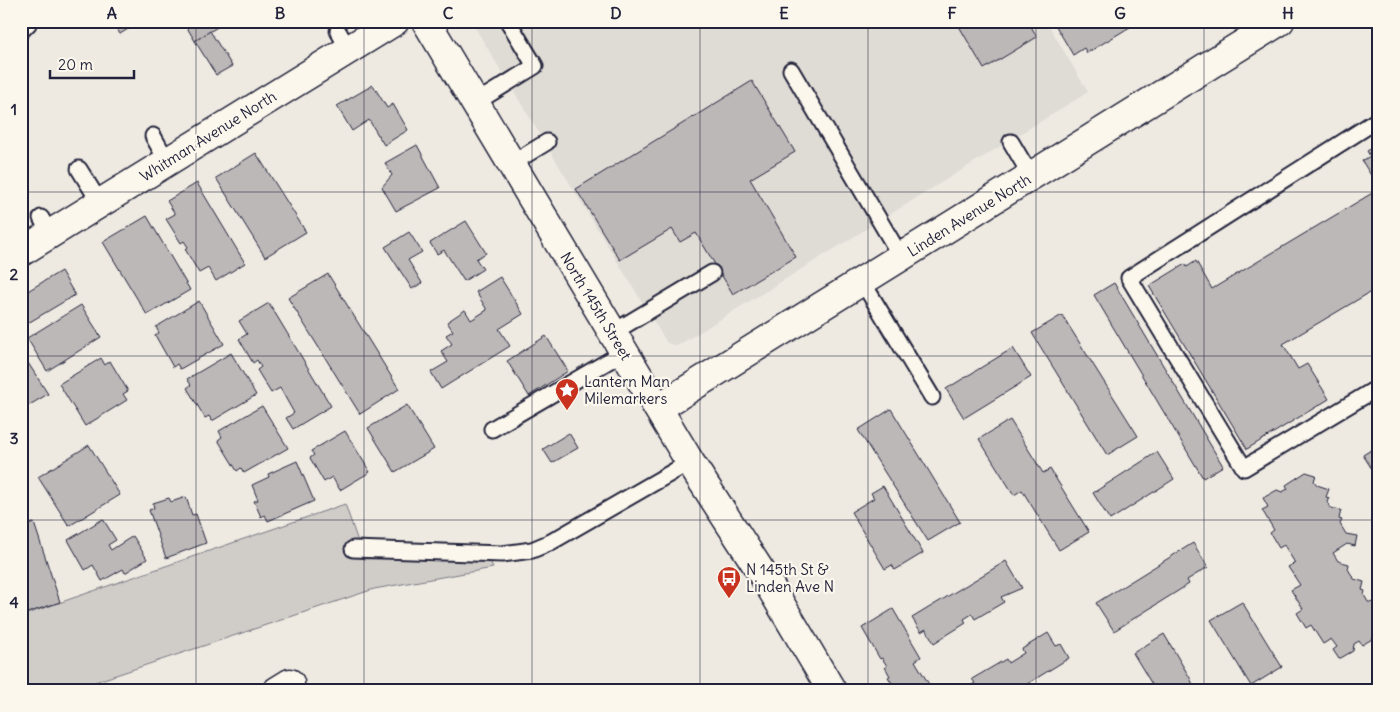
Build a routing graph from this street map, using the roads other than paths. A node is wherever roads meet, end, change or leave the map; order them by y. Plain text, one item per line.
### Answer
1 (27, 21) edge
2 (395, 21) edge
3 (426, 21) edge
4 (508, 21) edge
5 (1280, 21) edge
6 (21, 31) edge
7 (791, 70) dead end
8 (475, 103) junction
9 (1379, 118) edge
10 (153, 136) dead end
11 (547, 142) dead end
12 (1011, 142) dead end
13 (167, 161) junction
14 (511, 164) junction
15 (79, 169) dead end
16 (1031, 176) junction
17 (100, 203) junction
18 (21, 252) edge
19 (901, 257) junction
20 (712, 272) dead end
21 (862, 281) junction
22 (618, 342) junction
23 (1379, 386) edge
24 (932, 397) dead end
25 (658, 408) junction
26 (492, 429) dead end
27 (690, 462) junction
28 (352, 549) dead end
29 (832, 691) edge

1 - 6 lane
2 - 13 street, Whitman Avenue North
3 - 8 street, North 145th Street
4 - 8 lane
5 - 16 street, Linden Avenue North
7 - 19 lane
8 - 14 street, North 145th Street
9 - 23 lane
10 - 13 lane
11 - 14 lane
12 - 16 lane
13 - 17 street, Whitman Avenue North
14 - 22 street, North 145th Street
15 - 17 lane
16 - 19 street, Linden Avenue North
17 - 18 street, Whitman Avenue North
19 - 21 street, Linden Avenue North
20 - 22 lane
21 - 24 lane
21 - 25 street, Linden Avenue North
22 - 25 street, North 145th Street
22 - 26 lane
25 - 27 street, North 145th Street
27 - 28 lane
27 - 29 street, North 145th Street

